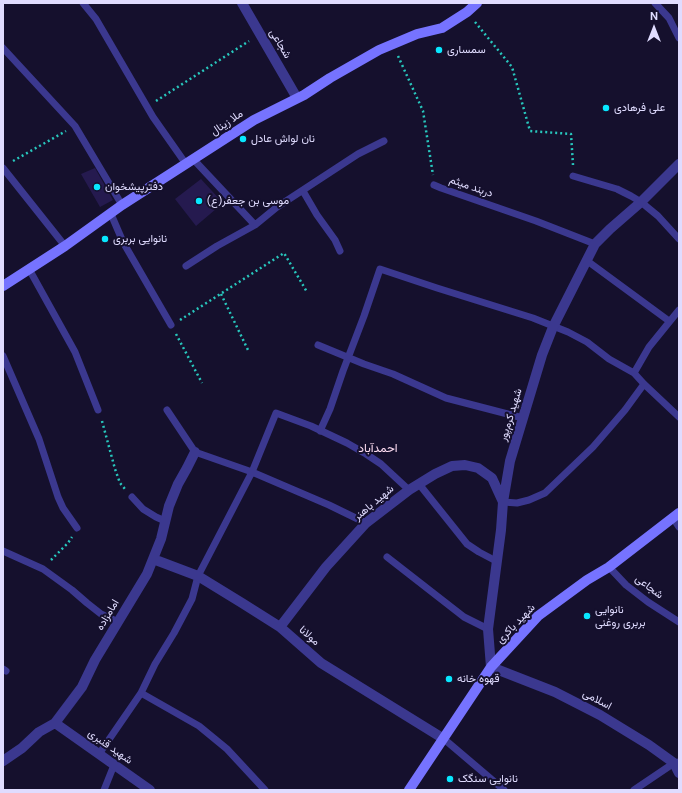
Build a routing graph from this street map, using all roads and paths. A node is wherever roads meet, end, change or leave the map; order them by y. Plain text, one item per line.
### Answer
1 (83, 3) edge
2 (242, 3) edge
3 (477, 3) edge
4 (655, 3) edge
5 (467, 12) junction
6 (260, 35) junction
7 (679, 38) edge
8 (392, 45) junction
9 (3, 48) edge
10 (297, 98) junction
11 (148, 107) junction
12 (75, 126) junction
13 (384, 141) dead end
14 (190, 162) junction
15 (10, 163) dead end
16 (679, 164) edge
17 (3, 168) edge
18 (573, 176) joint
19 (434, 185) joint
20 (303, 191) junction
21 (641, 202) junction
22 (122, 205) junction
23 (111, 214) junction
24 (256, 225) junction
25 (679, 239) edge
26 (595, 244) junction
27 (65, 246) junction
28 (340, 251) dead end
29 (586, 260) junction
30 (186, 266) dead end
31 (29, 269) junction
32 (3, 286) edge
33 (307, 292) dead end
34 (221, 294) junction
35 (679, 310) edge
36 (669, 321) junction
37 (171, 326) junction
38 (553, 327) junction
39 (318, 345) dead end
40 (248, 350) dead end
41 (3, 356) edge
42 (349, 358) junction
43 (634, 373) junction
44 (202, 383) dead end
45 (644, 384) junction
46 (98, 410) joint
47 (167, 410) dead end
48 (679, 417) edge
49 (523, 418) junction
50 (320, 431) junction
51 (195, 452) junction
52 (252, 472) junction
53 (419, 484) junction
54 (409, 490) junction
55 (132, 497) joint
56 (503, 502) junction
57 (676, 516) edge
58 (166, 521) junction
59 (366, 523) junction
60 (77, 528) joint
61 (679, 528) edge
62 (3, 551) edge
63 (387, 557) dead end
64 (153, 560) junction
65 (496, 561) junction
66 (609, 567) junction
67 (43, 569) junction
68 (198, 576) junction
69 (118, 622) junction
70 (679, 622) edge
71 (280, 627) junction
72 (488, 629) junction
73 (491, 667) junction
74 (141, 693) junction
75 (55, 723) junction
76 (444, 739) junction
77 (99, 754) junction
78 (3, 762) edge
79 (676, 762) edge
80 (114, 765) junction
81 (679, 773) edge
82 (104, 790) edge
83 (150, 790) edge
84 (265, 790) edge
85 (409, 790) edge
86 (504, 790) edge
87 (634, 790) edge

1 - 11 lane
2 - 6 street, شجاعی
3 - 5 main road, ملا زینال
4 - 7 lane
5 - 8 main road, ملا زینال
5 - 18 path
6 - 10 street, شجاعی
6 - 11 path
8 - 10 main road, ملا زینال
8 - 19 path, دربند میثم
9 - 12 lane
10 - 14 main road, ملا زینال
11 - 14 lane
12 - 15 path
12 - 22 lane
13 - 20 lane
14 - 22 main road, ملا زینال
14 - 24 lane
16 - 21 street, شهید کرم‌پور
17 - 27 lane
18 - 21 lane
19 - 26 lane, دربند میثم
20 - 24 lane
20 - 28 lane
21 - 25 lane
21 - 26 street, شهید کرم‌پور
22 - 23 main road, ملا زینال
23 - 27 main road, ملا زینال
23 - 37 lane
24 - 30 lane
26 - 29 street, شهید کرم‌پور
27 - 31 main road, ملا زینال
29 - 36 lane
29 - 38 street, شهید کرم‌پور
31 - 32 main road, ملا زینال
31 - 46 lane
33 - 34 path
34 - 37 path
34 - 40 path
35 - 36 lane
36 - 43 lane
37 - 44 path
38 - 42 lane
38 - 43 lane
38 - 49 street, شهید کرم‌پور
39 - 42 lane
41 - 60 lane
42 - 49 lane
42 - 50 lane
43 - 45 lane
45 - 48 lane
45 - 56 lane
46 - 55 path
47 - 51 lane
49 - 56 street, شهید کرم‌پور
50 - 52 lane
50 - 54 lane
51 - 52 lane
51 - 58 street, امامزاده
52 - 59 lane
52 - 68 lane
53 - 54 street, شهید باهنر
53 - 56 street, شهید باهنر
53 - 65 lane
54 - 59 street, شهید باهنر
55 - 58 lane
56 - 65 street, شهید کرم‌پور
57 - 61 lane
57 - 66 main road, شهید باکری
58 - 64 street, امامزاده
59 - 71 street, شهید باهنر
60 - 67 path
62 - 67 lane
63 - 72 lane
64 - 68 street, مولانا
64 - 69 street, امامزاده
65 - 72 street, شهید کرم‌پور
66 - 70 lane, شجاعی
66 - 73 main road, شهید باکری
67 - 69 lane
68 - 71 street, مولانا
68 - 74 lane
69 - 75 street, امامزاده
71 - 76 street, مولانا
72 - 73 street, شهید کرم‌پور
73 - 76 main road, شهید باکری
73 - 79 street, اسلامی
74 - 77 lane
74 - 84 lane
75 - 77 street, شهید قنبری
75 - 78 street, امامزاده
76 - 85 main road, شهید باکری
76 - 86 lane
77 - 80 street, شهید قنبری
79 - 81 street, اسلامی
79 - 87 lane
80 - 82 lane
80 - 83 street, شهید قنبری

